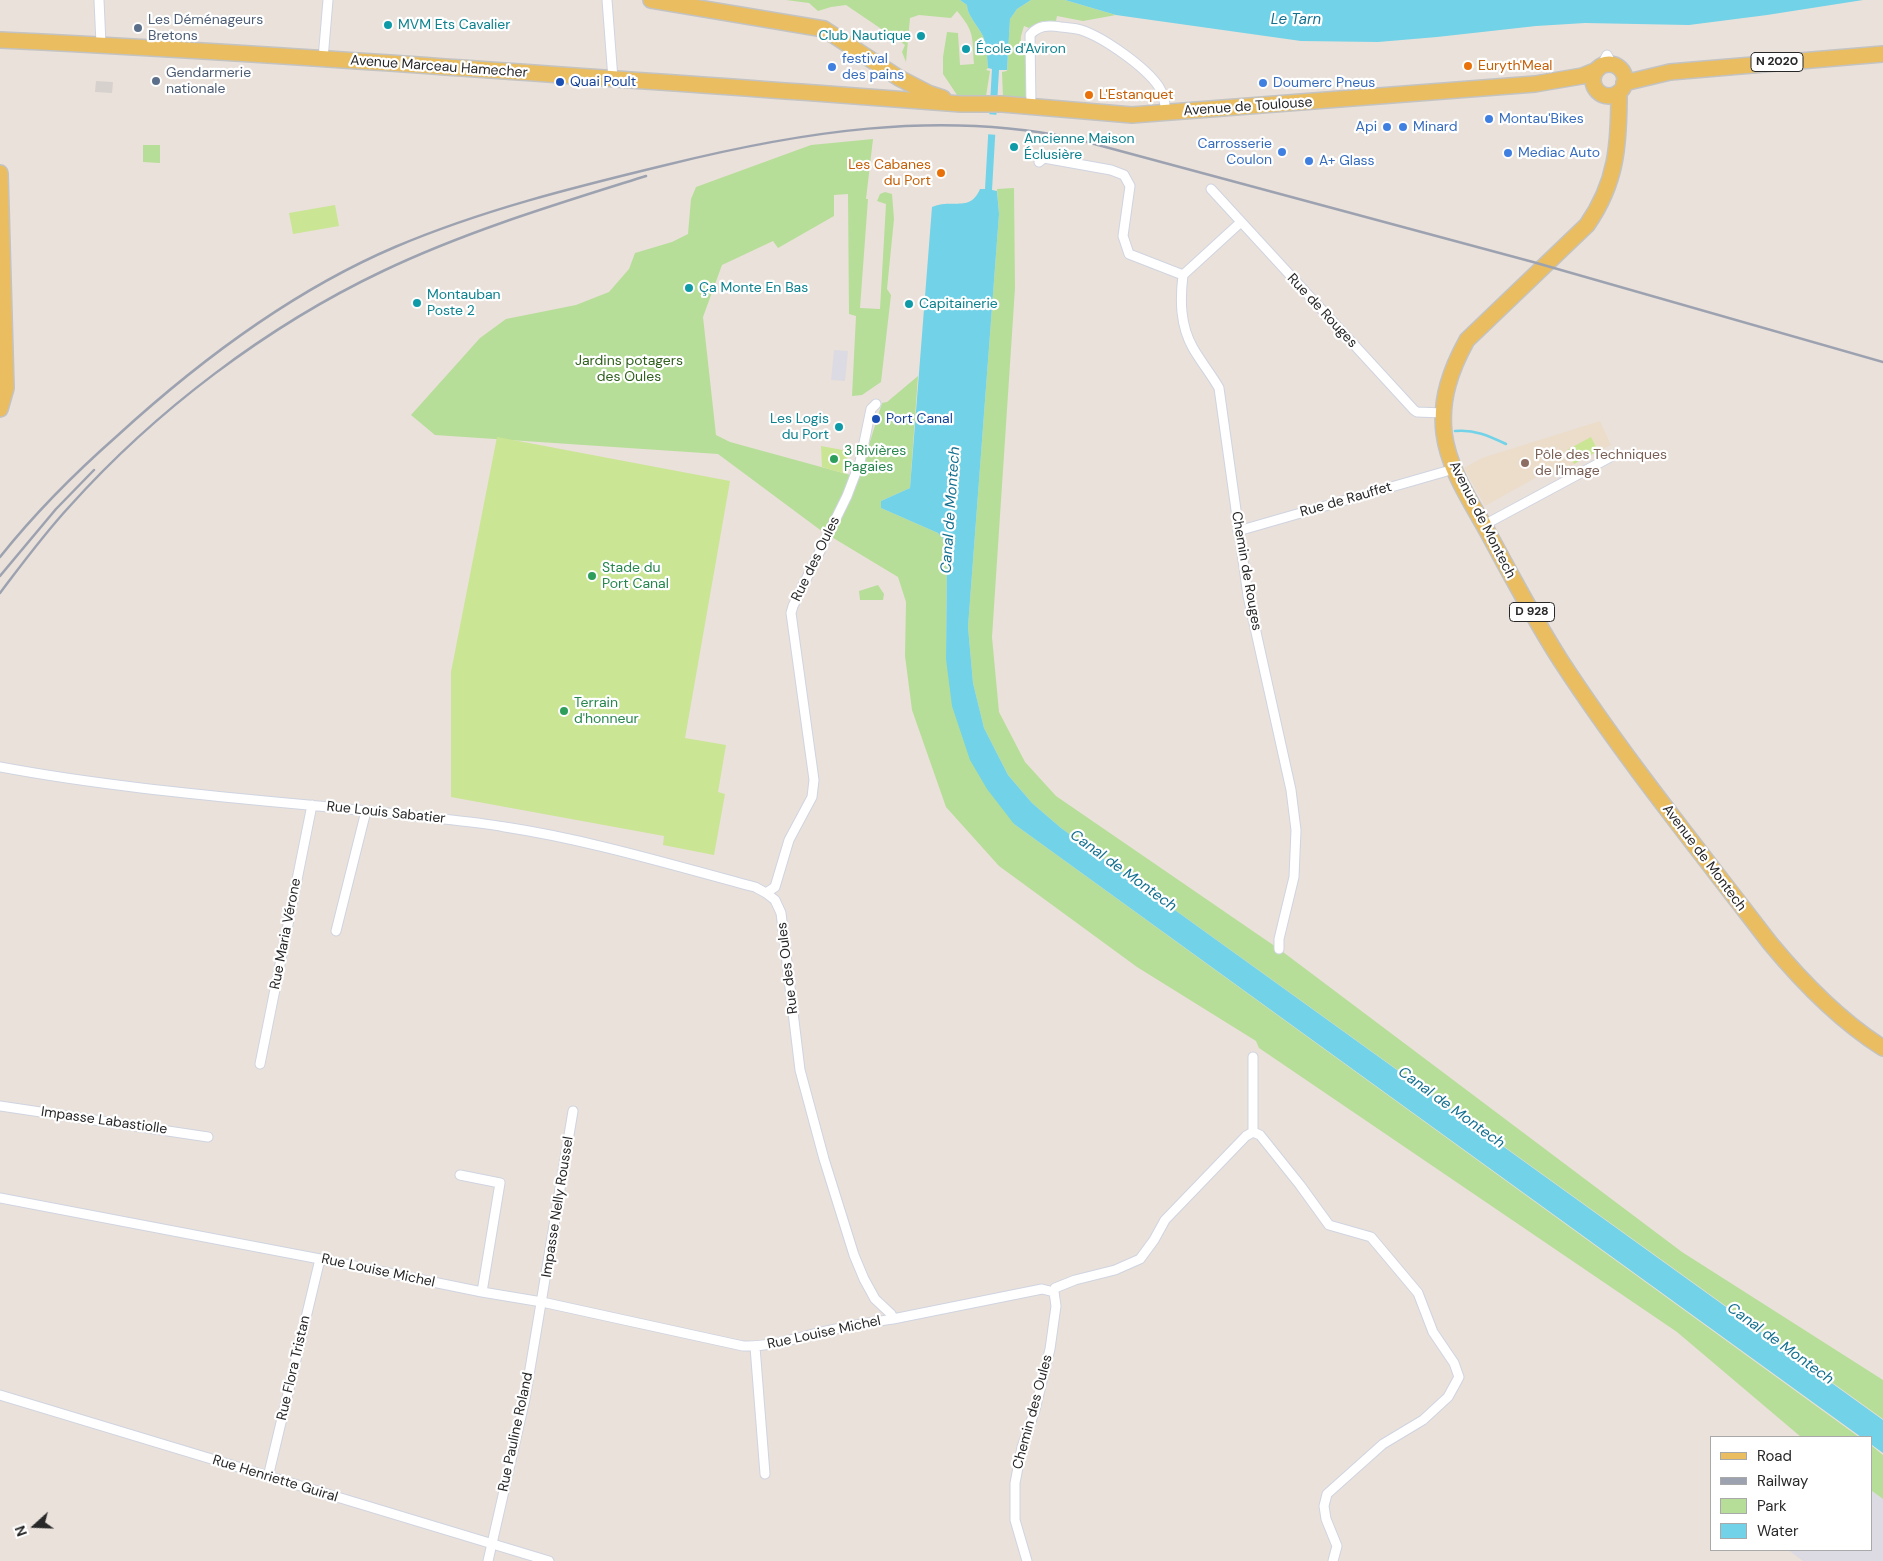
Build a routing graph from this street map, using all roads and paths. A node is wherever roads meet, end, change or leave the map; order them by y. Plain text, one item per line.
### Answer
1 (98, 0) edge
2 (328, 0) edge
3 (607, 0) edge
4 (652, 0) edge
5 (0, 40) edge
6 (101, 44) junction
7 (1883, 54) edge
8 (323, 59) junction
9 (893, 73) junction
10 (1612, 74) junction
11 (613, 79) junction
12 (1535, 84) junction
13 (1599, 91) junction
14 (878, 99) junction
15 (961, 104) junction
16 (1031, 106) junction
17 (1166, 113) junction
18 (1618, 134) junction
19 (1038, 162) dead end
20 (0, 173) edge
21 (1211, 189) dead end
22 (1241, 222) junction
23 (1183, 275) junction
24 (876, 404) dead end
25 (0, 409) edge
26 (1443, 413) junction
27 (1616, 454) dead end
28 (1454, 468) junction
29 (1484, 525) junction
30 (1238, 531) junction
31 (0, 767) edge
32 (312, 805) junction
33 (366, 811) junction
34 (766, 892) junction
35 (336, 930) dead end
36 (1278, 949) dead end
37 (1883, 1048) edge
38 (1253, 1057) dead end
39 (260, 1064) dead end
40 (0, 1106) edge
41 (573, 1111) dead end
42 (1253, 1132) junction
43 (208, 1136) dead end
44 (460, 1175) dead end
45 (0, 1198) edge
46 (320, 1259) junction
47 (482, 1292) junction
48 (1054, 1292) junction
49 (542, 1302) junction
50 (893, 1319) junction
51 (755, 1347) junction
52 (0, 1395) edge
53 (765, 1474) dead end
54 (268, 1476) junction
55 (491, 1544) junction
56 (488, 1561) edge
57 (550, 1561) edge
58 (1027, 1561) edge
59 (1333, 1561) edge

1 - 6 street
2 - 8 street
3 - 11 street
4 - 9 main road
5 - 6 main road, Avenue Marceau Hamecher
6 - 8 main road, Avenue Marceau Hamecher
7 - 10 main road, Avenue de Toulouse / N 2020
8 - 11 main road, Avenue Marceau Hamecher
9 - 14 main road
9 - 15 main road
10 - 12 main road, Avenue de Toulouse
10 - 13 main road
10 - 13 main road, Avenue de Toulouse
10 - 18 main road, Avenue de Montech
11 - 14 main road, Avenue Marceau Hamecher
12 - 13 main road, Avenue de Toulouse
12 - 17 main road, Avenue de Toulouse
13 - 18 main road, Avenue de Montech
14 - 15 main road, Avenue Marceau Hamecher
15 - 16 main road, Avenue de Toulouse
16 - 17 main road, Avenue de Toulouse
16 - 17 street
18 - 26 main road, Avenue de Montech / D 928
19 - 23 street
20 - 25 main road
21 - 22 street, Rue de Rouges
22 - 23 street
22 - 26 street, Rue de Rouges
23 - 30 street, Chemin de Rouges
24 - 34 street, Rue des Oules
26 - 28 main road, Avenue de Montech / D 928
27 - 29 street
28 - 29 main road, Avenue de Montech / D 928
28 - 30 street, Rue de Rauffet
29 - 37 main road, Avenue de Montech / D 928
30 - 36 street, Chemin de Rouges
31 - 32 street, Rue Louis Sabatier
32 - 33 street, Rue Louis Sabatier
32 - 39 street, Rue Maria Vérone
33 - 34 street, Rue Louis Sabatier
33 - 35 street
34 - 50 street, Rue des Oules
38 - 42 street
40 - 43 street, Impasse Labastiolle
41 - 49 street, Impasse Nelly Roussel
42 - 48 street
42 - 59 street
44 - 47 street
45 - 46 street, Rue Louise Michel
46 - 47 street, Rue Louise Michel
46 - 54 street, Rue Flora Tristan
47 - 49 street, Rue Louise Michel
48 - 50 street
48 - 58 street, Chemin des Oules
49 - 51 street, Rue Louise Michel
49 - 55 street, Rue Pauline Roland
50 - 51 street, Rue Louise Michel
51 - 53 street, Rue Louise Michel
52 - 54 street, Rue Henriette Guiral
54 - 55 street, Rue Henriette Guiral
55 - 56 street, Rue Pauline Roland
55 - 57 street, Rue Henriette Guiral

